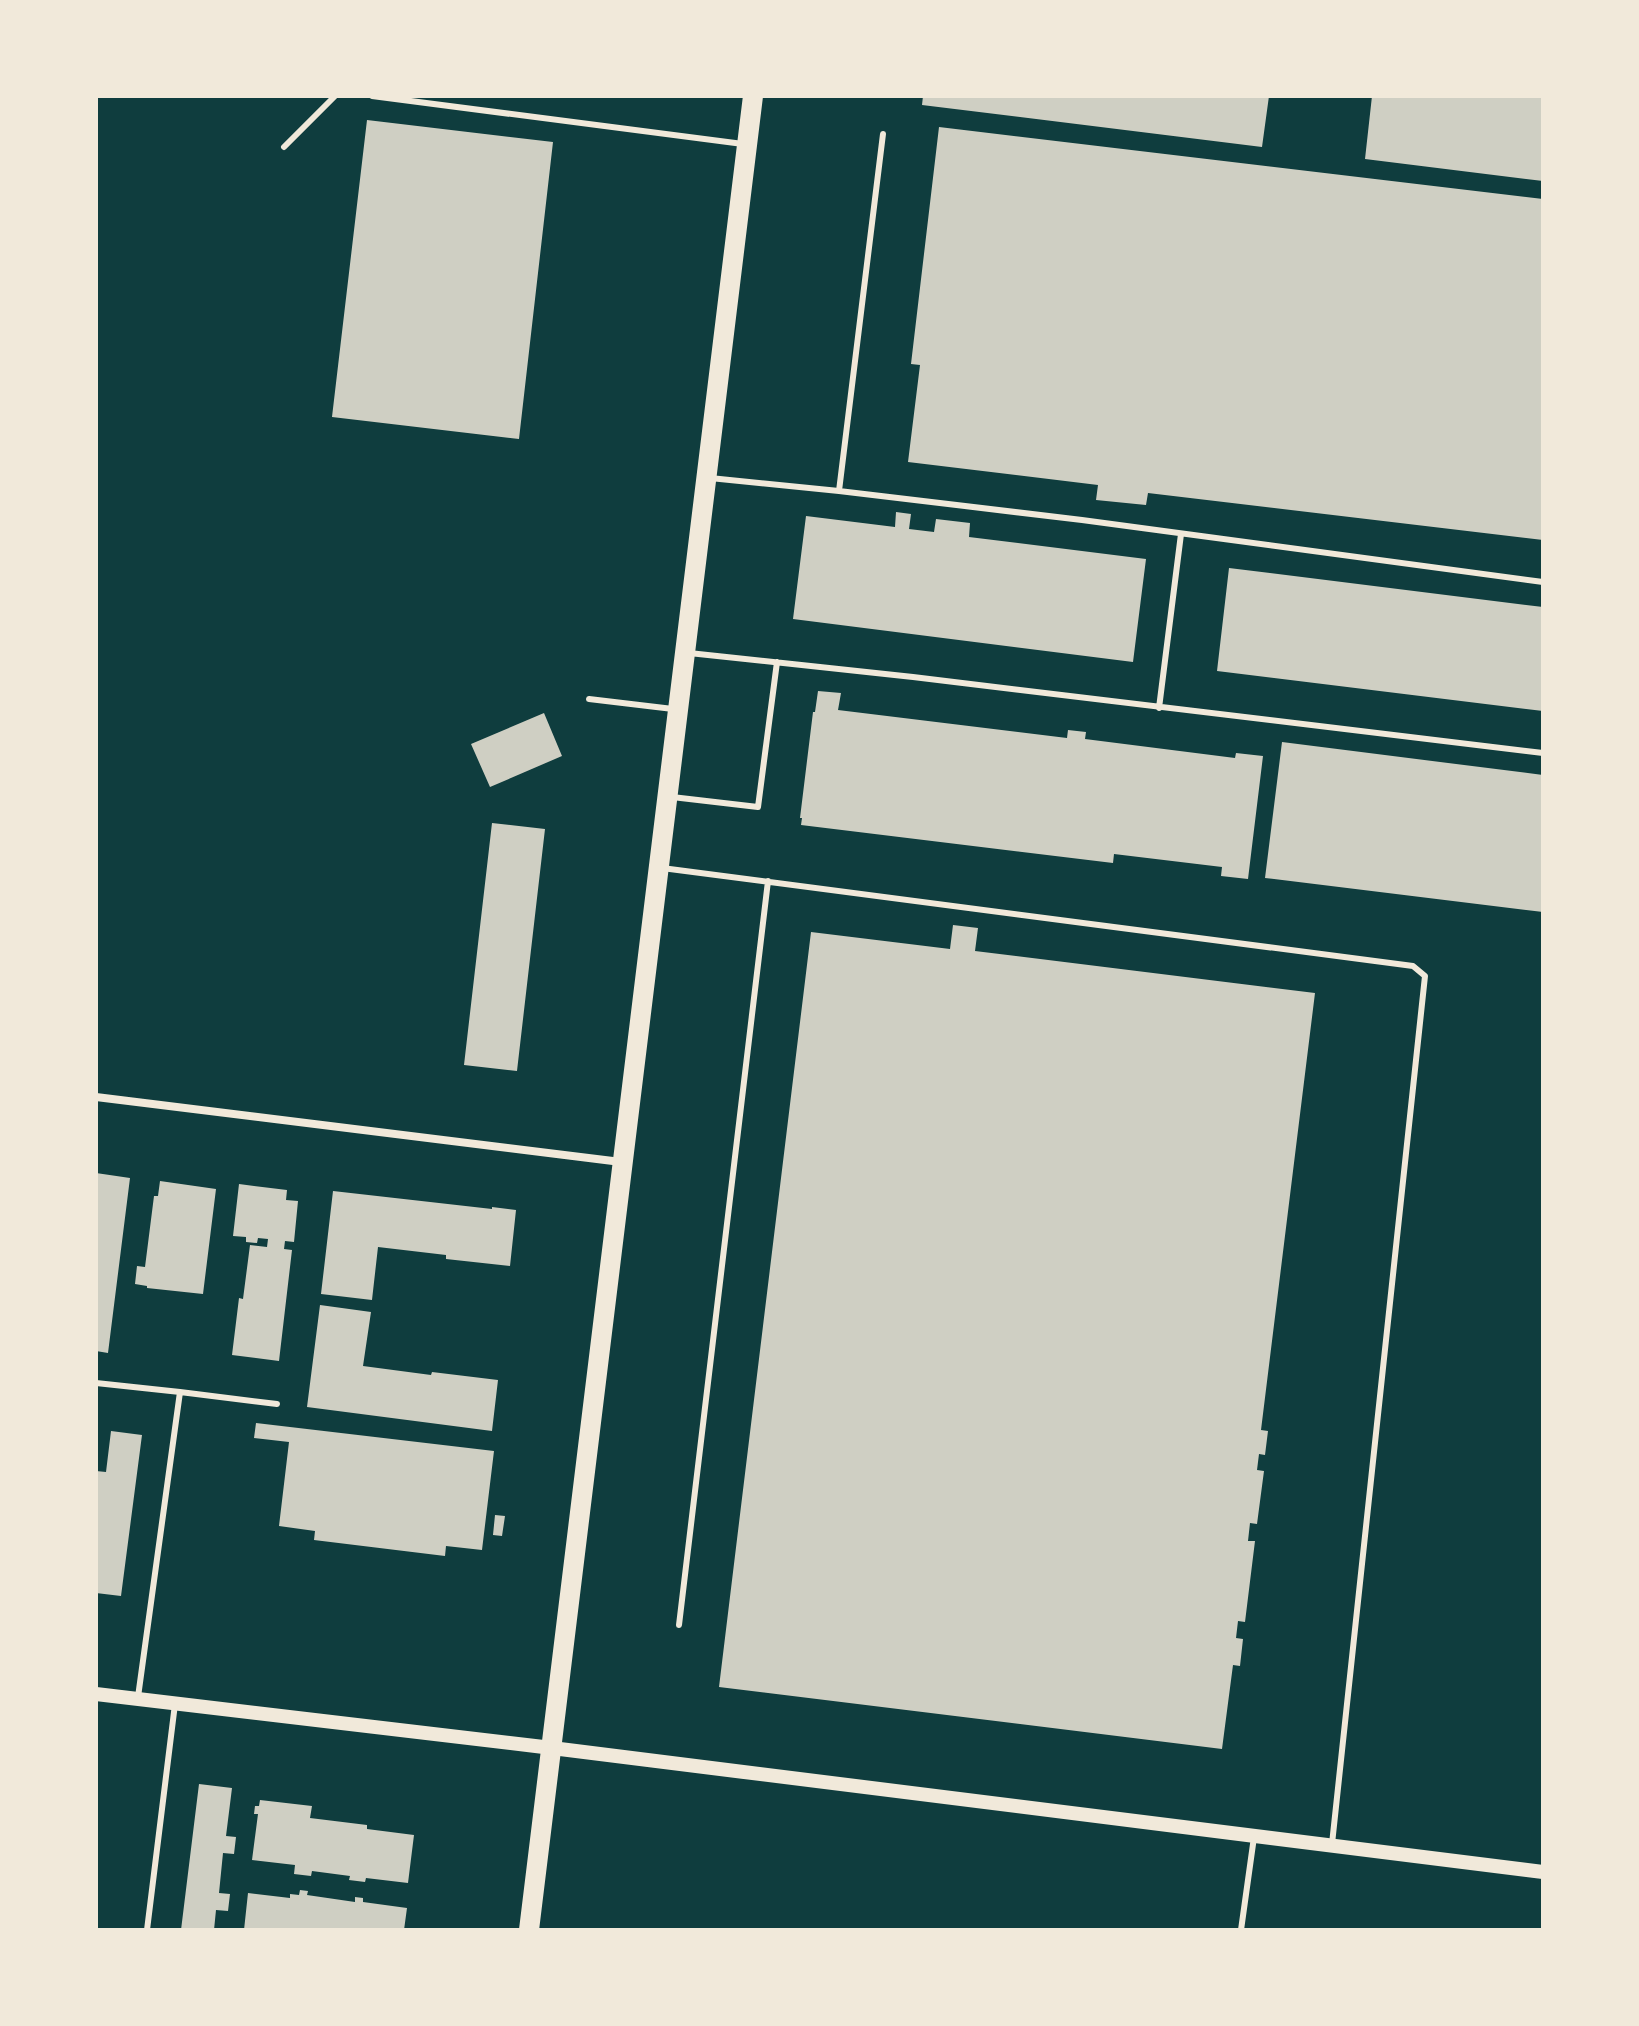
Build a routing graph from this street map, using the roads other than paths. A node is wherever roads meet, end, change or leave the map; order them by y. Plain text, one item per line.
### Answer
1 (335, 96) edge
2 (372, 96) edge
3 (753, 96) edge
4 (883, 134) dead end
5 (747, 144) junction
6 (284, 147) dead end
7 (706, 478) junction
8 (839, 491) junction
9 (1181, 534) junction
10 (1543, 582) edge
11 (685, 652) junction
12 (777, 662) junction
13 (589, 699) dead end
14 (1159, 708) junction
15 (677, 709) junction
16 (1543, 753) edge
17 (666, 796) junction
18 (659, 867) junction
19 (768, 881) junction
20 (96, 1097) edge
21 (621, 1162) junction
22 (96, 1383) edge
23 (180, 1392) junction
24 (277, 1404) dead end
25 (679, 1625) dead end
26 (96, 1694) edge
27 (138, 1699) junction
28 (175, 1704) junction
29 (552, 1748) junction
30 (1254, 1837) junction
31 (1332, 1846) junction
32 (1543, 1872) edge
33 (147, 1930) edge
34 (529, 1930) edge
35 (1241, 1930) edge

1 - 6 lane
2 - 5 lane
3 - 5 main road
4 - 8 lane
5 - 7 main road
7 - 8 lane
7 - 11 main road
8 - 9 lane
9 - 10 lane
9 - 14 lane
11 - 12 lane
11 - 15 main road
12 - 14 lane
12 - 17 lane
13 - 15 lane
14 - 16 lane
15 - 17 main road
17 - 18 main road
18 - 19 lane
18 - 21 main road
19 - 25 lane
19 - 31 lane
20 - 21 street
21 - 29 main road
22 - 23 lane
23 - 24 lane
23 - 27 lane
26 - 27 street
27 - 28 street
28 - 29 street
28 - 33 lane
29 - 30 street
29 - 34 main road
30 - 31 street
30 - 35 lane
31 - 32 street

